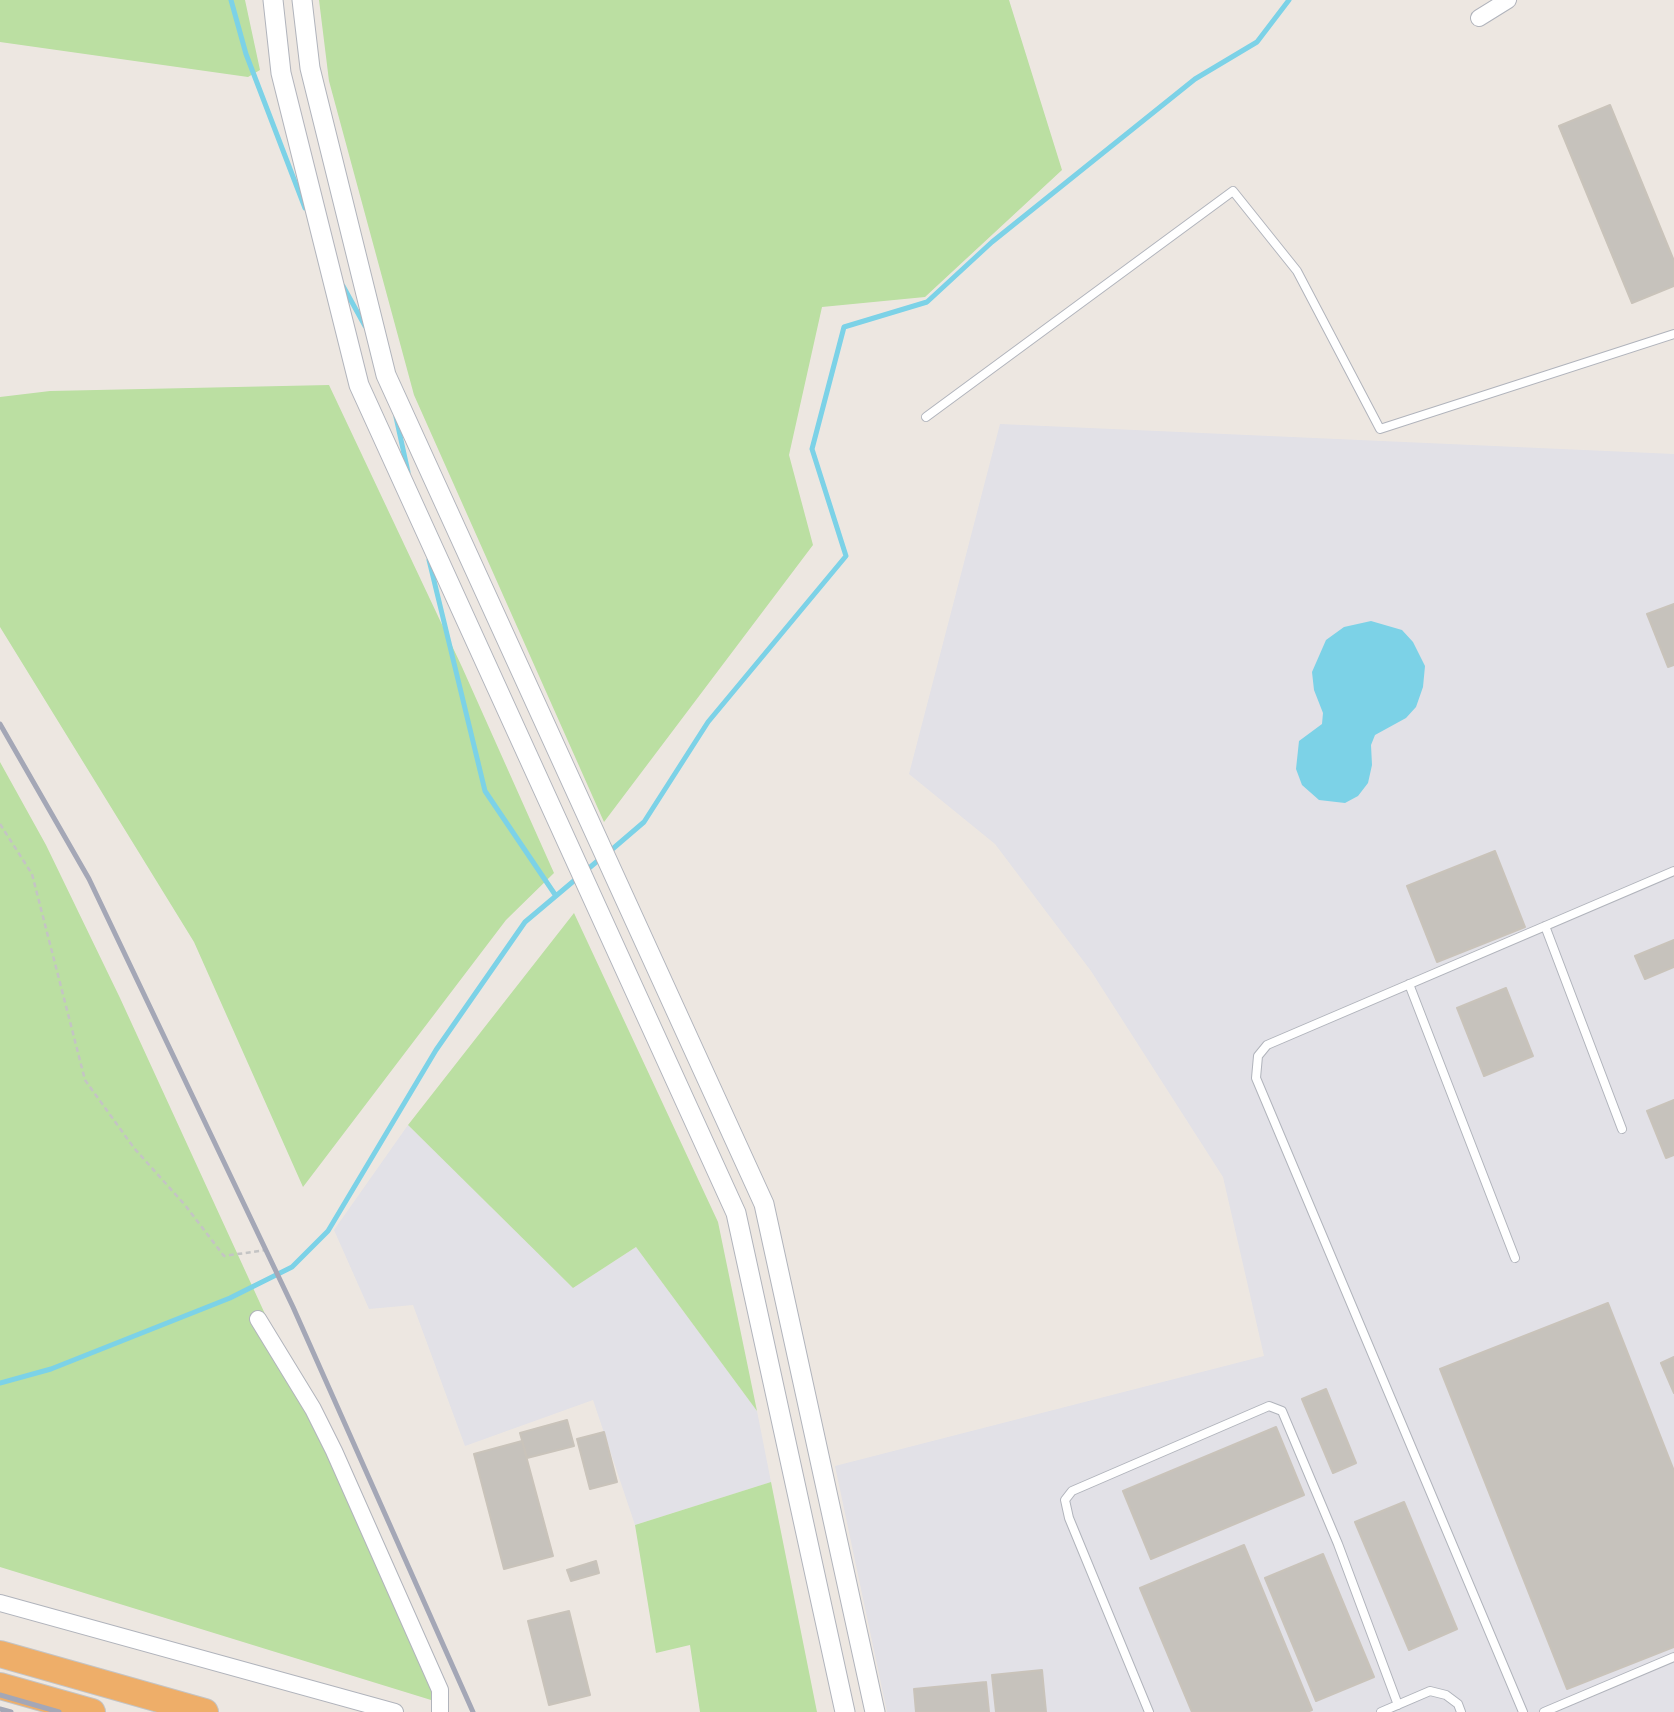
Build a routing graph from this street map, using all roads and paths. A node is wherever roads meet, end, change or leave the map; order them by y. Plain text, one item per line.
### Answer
1 (273, 0) edge
2 (302, 0) edge
3 (1508, 0) edge
4 (1479, 18) dead end
5 (1674, 334) edge
6 (926, 417) dead end
7 (0, 824) edge
8 (1674, 871) edge
9 (1545, 926) junction
10 (1409, 984) junction
11 (1622, 1129) dead end
12 (266, 1250) dead end
13 (1515, 1258) dead end
14 (258, 1319) dead end
15 (0, 1603) edge
16 (0, 1654) edge
17 (1674, 1657) edge
18 (0, 1686) edge
19 (1398, 1705) junction
20 (92, 1712) edge
21 (205, 1712) edge
22 (395, 1712) edge
23 (440, 1712) edge
24 (845, 1712) edge
25 (875, 1712) edge
26 (1149, 1712) edge
27 (1381, 1712) edge
28 (1461, 1712) edge
29 (1523, 1712) edge
30 (1544, 1712) edge

1 - 24 street
2 - 25 street
3 - 4 street
5 - 6 lane
7 - 12 path
8 - 9 lane
9 - 10 lane
9 - 11 lane
10 - 13 lane
10 - 29 lane
14 - 23 street
15 - 22 street
16 - 21 highway
17 - 30 lane
18 - 20 highway
19 - 26 lane
19 - 27 lane
19 - 28 lane

